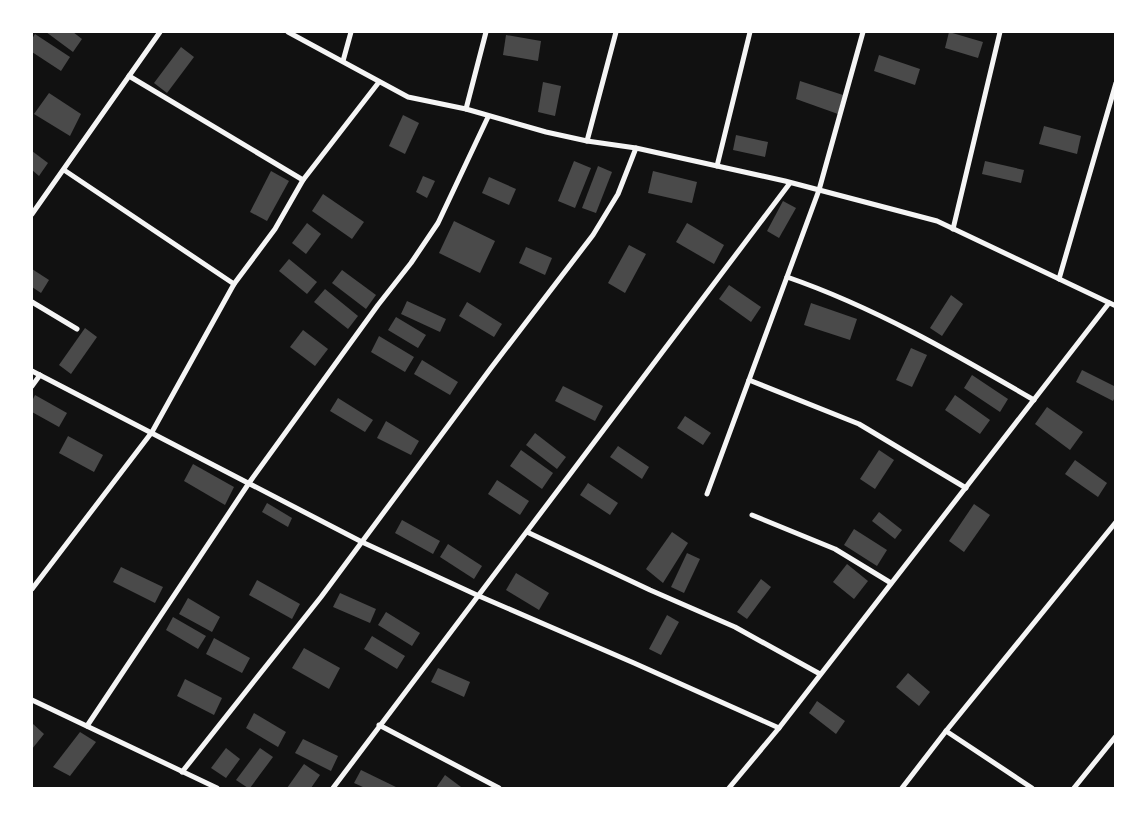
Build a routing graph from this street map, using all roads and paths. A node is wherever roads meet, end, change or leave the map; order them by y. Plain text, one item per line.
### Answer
1 (160, 32) edge
2 (288, 32) edge
3 (351, 32) edge
4 (486, 32) edge
5 (615, 32) edge
6 (750, 32) edge
7 (863, 32) edge
8 (1000, 32) edge
9 (343, 61) junction
10 (129, 76) junction
11 (379, 82) junction
12 (1116, 83) edge
13 (466, 109) junction
14 (488, 117) junction
15 (587, 141) junction
16 (636, 148) junction
17 (717, 166) junction
18 (64, 170) junction
19 (303, 180) junction
20 (790, 183) junction
21 (819, 190) junction
22 (32, 214) edge
23 (953, 229) junction
24 (787, 277) junction
25 (1059, 279) junction
26 (234, 284) junction
27 (32, 302) edge
28 (1109, 303) junction
29 (1116, 306) edge
30 (77, 329) dead end
31 (32, 370) edge
32 (40, 375) junction
33 (749, 380) junction
34 (32, 386) edge
35 (1034, 399) junction
36 (152, 432) junction
37 (249, 483) junction
38 (966, 488) junction
39 (707, 494) dead end
40 (752, 515) dead end
41 (1116, 522) edge
42 (527, 532) junction
43 (362, 542) junction
44 (891, 583) junction
45 (32, 589) edge
46 (479, 596) junction
47 (820, 674) junction
48 (32, 700) edge
49 (379, 725) junction
50 (87, 726) junction
51 (778, 728) junction
52 (946, 731) junction
53 (1116, 736) edge
54 (182, 772) junction
55 (217, 789) edge
56 (333, 789) edge
57 (499, 789) edge
58 (729, 789) edge
59 (902, 789) edge
60 (1032, 789) edge
61 (1074, 789) edge

1 - 10 street
2 - 9 street
3 - 9 street
4 - 13 street
5 - 15 street
6 - 17 street
7 - 21 street
8 - 23 street
9 - 11 street
10 - 18 street
10 - 19 street
11 - 13 street
11 - 19 street
12 - 25 street
13 - 14 street
14 - 15 street
14 - 37 street
15 - 16 street
16 - 17 street
16 - 43 street
17 - 20 street
18 - 22 street
18 - 26 street
19 - 26 street
20 - 21 street
20 - 42 street
21 - 23 street
21 - 24 street
23 - 25 street
24 - 33 street
24 - 35 street
25 - 28 street
26 - 36 street
27 - 30 street
28 - 29 street
28 - 35 street
31 - 32 street
32 - 34 street
32 - 36 street
33 - 38 street
33 - 39 street
35 - 38 street
36 - 37 street
36 - 45 street
37 - 43 street
37 - 50 street
38 - 44 street
40 - 44 street
41 - 52 street
42 - 46 street
42 - 47 street
43 - 46 street
43 - 54 street
44 - 47 street
46 - 49 street
46 - 51 street
47 - 51 street
48 - 50 street
49 - 56 street
49 - 57 street
50 - 54 street
51 - 58 street
52 - 59 street
52 - 60 street
53 - 61 street
54 - 55 street

